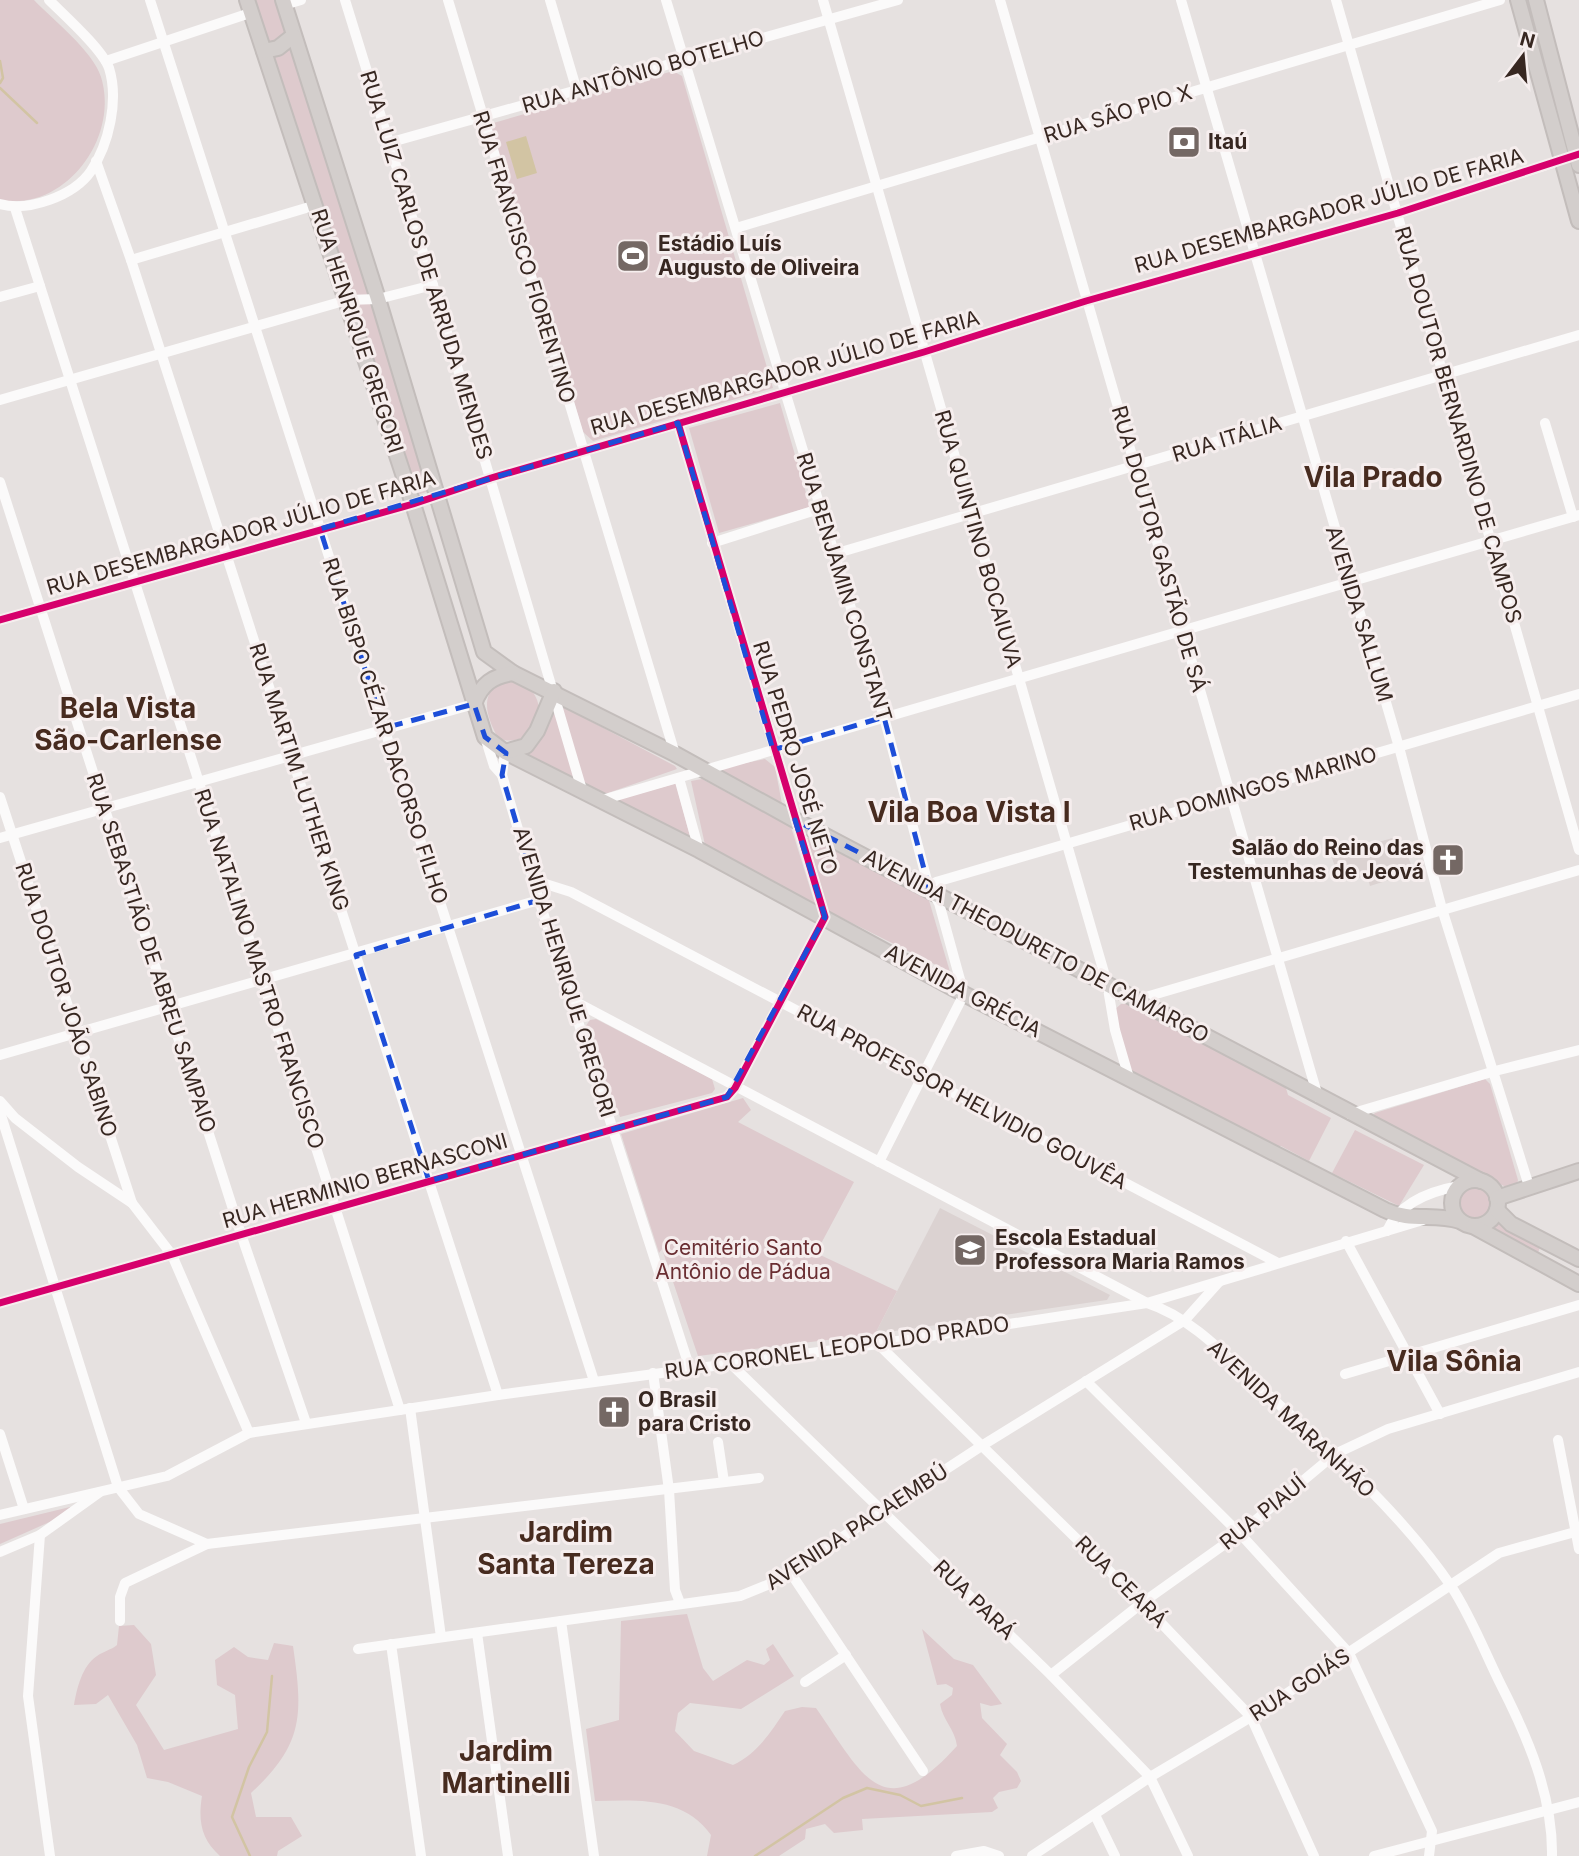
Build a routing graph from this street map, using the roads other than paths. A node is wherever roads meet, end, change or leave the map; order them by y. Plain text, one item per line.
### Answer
1 (150, 0) edge
2 (301, 0) edge
3 (345, 0) edge
4 (448, 0) edge
5 (550, 0) edge
6 (666, 0) edge
7 (823, 0) edge
8 (898, 0) edge
9 (1000, 0) edge
10 (1181, 0) edge
11 (1336, 0) edge
12 (1500, 0) edge
13 (1518, 0) edge
14 (1536, 0) edge
15 (51, 1) edge
16 (284, 2) edge
17 (248, 7) edge
18 (829, 20) junction
19 (293, 36) junction
20 (163, 40) junction
21 (1350, 46) junction
22 (264, 51) junction
23 (684, 60) junction
24 (106, 61) junction
25 (1206, 88) junction
26 (577, 91) junction
27 (483, 116) junction
28 (1040, 137) junction
29 (388, 143) junction
30 (1574, 159) edge
31 (96, 161) junction
32 (877, 186) junction
33 (0, 204) edge
34 (316, 205) junction
35 (15, 208) junction
36 (1398, 213) junction
37 (1579, 221) edge
38 (736, 228) junction
39 (224, 233) junction
40 (1255, 254) junction
41 (131, 260) junction
42 (433, 285) junction
43 (40, 286) junction
44 (0, 297) edge
45 (378, 299) junction
46 (347, 300) junction
47 (1086, 301) junction
48 (256, 326) junction
49 (1579, 335) edge
50 (161, 352) junction
51 (924, 352) junction
52 (1444, 376) junction
53 (69, 379) junction
54 (787, 392) junction
55 (0, 400) edge
56 (1301, 416) junction
57 (678, 423) junction
58 (1545, 424) dead end
59 (582, 451) junction
60 (1137, 466) junction
61 (491, 478) junction
62 (0, 482) edge
63 (437, 495) junction
64 (413, 504) junction
65 (820, 509) junction
66 (970, 513) junction
67 (1576, 516) edge
68 (320, 528) junction
69 (1490, 542) junction
70 (712, 543) junction
71 (834, 554) junction
72 (227, 555) junction
73 (133, 582) junction
74 (1349, 582) junction
75 (40, 610) junction
76 (0, 620) edge
77 (1183, 630) junction
78 (513, 673) junction
79 (1018, 678) junction
80 (554, 691) junction
81 (1579, 694) edge
82 (474, 704) junction
83 (1537, 706) junction
84 (884, 718) junction
85 (384, 728) junction
86 (485, 737) junction
87 (1399, 747) junction
88 (773, 750) junction
89 (505, 752) junction
90 (291, 754) junction
91 (675, 754) junction
92 (702, 771) junction
93 (502, 775) junction
94 (679, 778) junction
95 (198, 781) junction
96 (582, 790) junction
97 (1231, 795) junction
98 (0, 797) edge
99 (602, 800) junction
100 (103, 807) junction
101 (794, 820) junction
102 (12, 835) junction
103 (0, 838) edge
104 (1064, 844) junction
105 (699, 850) junction
106 (1579, 850) edge
107 (1579, 870) edge
108 (533, 880) junction
109 (929, 888) junction
110 (539, 900) junction
111 (1442, 909) junction
112 (825, 917) junction
113 (448, 927) junction
114 (356, 955) junction
115 (1278, 960) junction
116 (262, 980) junction
117 (1107, 983) junction
118 (964, 994) junction
119 (1139, 999) junction
120 (572, 1000) junction
121 (778, 1001) junction
122 (169, 1009) junction
123 (76, 1032) junction
124 (1579, 1050) edge
125 (0, 1055) edge
126 (1495, 1071) junction
127 (924, 1077) junction
128 (1129, 1078) junction
129 (735, 1088) junction
130 (1318, 1097) junction
131 (0, 1101) edge
132 (0, 1112) edge
133 (1350, 1114) junction
134 (612, 1128) junction
135 (523, 1154) junction
136 (879, 1162) junction
137 (1579, 1171) edge
138 (429, 1181) junction
139 (1481, 1181) junction
140 (1460, 1186) junction
141 (1529, 1186) junction
142 (132, 1203) junction
143 (1497, 1204) junction
144 (337, 1207) junction
145 (1397, 1216) junction
146 (1426, 1219) junction
147 (1467, 1224) junction
148 (1387, 1231) junction
149 (242, 1234) junction
150 (1346, 1241) junction
151 (1545, 1242) junction
152 (172, 1255) junction
153 (1579, 1259) edge
154 (1535, 1261) junction
155 (1276, 1262) junction
156 (1219, 1282) junction
157 (1579, 1284) edge
158 (55, 1288) junction
159 (0, 1303) edge
160 (1147, 1303) junction
161 (1579, 1305) edge
162 (1185, 1320) junction
163 (878, 1344) junction
164 (1409, 1357) junction
165 (733, 1365) junction
166 (690, 1369) junction
167 (653, 1373) junction
168 (1579, 1373) edge
169 (1345, 1374) dead end
170 (594, 1381) junction
171 (1086, 1381) junction
172 (498, 1395) junction
173 (405, 1409) junction
174 (1440, 1414) junction
175 (306, 1423) junction
176 (249, 1433) junction
177 (0, 1434) edge
178 (1558, 1440) dead end
179 (718, 1442) dead end
180 (983, 1445) junction
181 (1335, 1454) junction
182 (759, 1478) dead end
183 (724, 1482) junction
184 (118, 1487) junction
185 (102, 1490) junction
186 (669, 1490) junction
187 (24, 1508) junction
188 (883, 1511) junction
189 (0, 1515) edge
190 (426, 1518) junction
191 (1576, 1526) edge
192 (1239, 1534) junction
193 (40, 1535) junction
194 (207, 1544) junction
195 (1579, 1549) edge
196 (0, 1552) edge
197 (790, 1572) junction
198 (1451, 1586) junction
199 (680, 1603) junction
200 (1142, 1603) junction
201 (120, 1621) dead end
202 (561, 1621) junction
203 (477, 1633) junction
204 (441, 1637) junction
205 (391, 1644) junction
206 (358, 1649) dead end
207 (1349, 1653) junction
208 (846, 1655) junction
209 (1051, 1675) junction
210 (805, 1682) dead end
211 (1251, 1717) junction
212 (923, 1771) dead end
213 (1150, 1777) junction
214 (1579, 1802) edge
215 (1549, 1810) junction
216 (1095, 1815) junction
217 (1433, 1840) junction
218 (50, 1856) edge
219 (421, 1856) edge
220 (508, 1856) edge
221 (594, 1856) edge
222 (956, 1856) edge
223 (999, 1856) edge
224 (1032, 1856) edge
225 (1115, 1856) edge
226 (1188, 1856) edge
227 (1314, 1856) edge
228 (1374, 1856) edge
229 (1429, 1856) edge
230 (1552, 1856) edge

1 - 20 street, RUA BISPO CÉZAR DACORSO FILHO
2 - 16 street
3 - 29 street, RUA LUIZ CARLOS DE ARRUDA MENDES
4 - 27 street, RUA FRANCISCO FIORENTINO
5 - 26 street
6 - 23 street, RUA BENJAMIN CONSTANT
7 - 18 street, RUA QUINTINO BOCAIUVA
8 - 18 street, RUA ANTÔNIO BOTELHO
9 - 28 street, RUA DOUTOR GASTÃO DE SÁ
10 - 25 street, AVENIDA SALLUM
11 - 21 street, RUA DOUTOR BERNARDINO DE CAMPOS
12 - 21 street, RUA SÃO PIO X
13 - 30 main road
14 - 30 main road
15 - 24 street
16 - 19 main road, RUA HENRIQUE GREGORI
17 - 20 street
17 - 22 main road, RUA HENRIQUE GREGORI
18 - 23 street, RUA ANTÔNIO BOTELHO
18 - 32 street, RUA QUINTINO BOCAIUVA
19 - 22 main road
19 - 45 main road, RUA HENRIQUE GREGORI
20 - 24 street
20 - 39 street, RUA BISPO CÉZAR DACORSO FILHO
21 - 25 street, RUA SÃO PIO X
21 - 36 street, RUA DOUTOR BERNARDINO DE CAMPOS
22 - 34 main road, RUA HENRIQUE GREGORI
23 - 26 street, RUA ANTÔNIO BOTELHO
23 - 38 street, RUA BENJAMIN CONSTANT
24 - 31 street
25 - 28 street, RUA SÃO PIO X
25 - 40 street, AVENIDA SALLUM
26 - 27 street, RUA ANTÔNIO BOTELHO
27 - 29 street, RUA ANTÔNIO BOTELHO
27 - 59 street, RUA FRANCISCO FIORENTINO
28 - 32 street, RUA SÃO PIO X
28 - 47 street, RUA DOUTOR GASTÃO DE SÁ
29 - 42 street, RUA LUIZ CARLOS DE ARRUDA MENDES
30 - 36 street, RUA DESEMBARGADOR JÚLIO DE FARIA
30 - 37 main road
31 - 35 street
31 - 41 street, RUA MARTIM LUTHER KING
32 - 38 street, RUA SÃO PIO X
32 - 51 street, RUA QUINTINO BOCAIUVA
33 - 35 street
34 - 39 street
34 - 46 main road, RUA HENRIQUE GREGORI
35 - 43 street, RUA NATALINO MASTRO FRANCISCO
36 - 40 street, RUA DESEMBARGADOR JÚLIO DE FARIA
36 - 52 street, RUA DOUTOR BERNARDINO DE CAMPOS
38 - 54 street, RUA BENJAMIN CONSTANT
39 - 41 street
39 - 48 street, RUA BISPO CÉZAR DACORSO FILHO
40 - 47 street, RUA DESEMBARGADOR JÚLIO DE FARIA
40 - 56 street, AVENIDA SALLUM
41 - 50 street, RUA MARTIM LUTHER KING
42 - 45 street
42 - 61 street, RUA LUIZ CARLOS DE ARRUDA MENDES
43 - 44 street
43 - 53 street, RUA NATALINO MASTRO FRANCISCO
45 - 46 street
45 - 63 main road, RUA HENRIQUE GREGORI
46 - 48 street
46 - 64 main road, RUA HENRIQUE GREGORI
47 - 51 street, RUA DESEMBARGADOR JÚLIO DE FARIA
47 - 60 street, RUA DOUTOR GASTÃO DE SÁ
48 - 50 street
48 - 68 street, RUA BISPO CÉZAR DACORSO FILHO
49 - 52 street, RUA ITÁLIA
50 - 53 street
50 - 72 street, RUA MARTIM LUTHER KING
51 - 54 street, RUA DESEMBARGADOR JÚLIO DE FARIA
51 - 66 street, RUA QUINTINO BOCAIUVA
52 - 56 street, RUA ITÁLIA
52 - 69 street, RUA DOUTOR BERNARDINO DE CAMPOS
53 - 55 street
53 - 73 street, RUA NATALINO MASTRO FRANCISCO
54 - 57 street, RUA DESEMBARGADOR JÚLIO DE FARIA
54 - 65 street, RUA BENJAMIN CONSTANT
56 - 60 street, RUA ITÁLIA
56 - 74 street, AVENIDA SALLUM
57 - 59 street, RUA DESEMBARGADOR JÚLIO DE FARIA
57 - 70 street, RUA PEDRO JOSÉ NETO
58 - 67 street
59 - 61 street, RUA DESEMBARGADOR JÚLIO DE FARIA
59 - 91 street, RUA FRANCISCO FIORENTINO
60 - 66 street, RUA ITÁLIA
60 - 77 street, RUA DOUTOR GASTÃO DE SÁ
61 - 63 street, RUA DESEMBARGADOR JÚLIO DE FARIA
61 - 80 street, RUA LUIZ CARLOS DE ARRUDA MENDES
62 - 75 street, RUA SEBASTIÃO DE ABREU SAMPAIO
63 - 64 street, RUA DESEMBARGADOR JÚLIO DE FARIA
63 - 78 main road, RUA HENRIQUE GREGORI
64 - 68 street, RUA DESEMBARGADOR JÚLIO DE FARIA
64 - 82 main road, RUA HENRIQUE GREGORI
65 - 70 street
65 - 71 street, RUA BENJAMIN CONSTANT
66 - 71 street, RUA ITÁLIA
66 - 79 street, RUA QUINTINO BOCAIUVA
67 - 69 street
68 - 72 street, RUA DESEMBARGADOR JÚLIO DE FARIA
68 - 85 street, RUA BISPO CÉZAR DACORSO FILHO
69 - 74 street
69 - 83 street, RUA DOUTOR BERNARDINO DE CAMPOS
70 - 88 street, RUA PEDRO JOSÉ NETO
71 - 84 street, RUA BENJAMIN CONSTANT
72 - 73 street, RUA DESEMBARGADOR JÚLIO DE FARIA
72 - 90 street, RUA MARTIM LUTHER KING
73 - 75 street, RUA DESEMBARGADOR JÚLIO DE FARIA
73 - 95 street, RUA NATALINO MASTRO FRANCISCO
74 - 77 street
74 - 87 street, AVENIDA SALLUM
75 - 76 street, RUA DESEMBARGADOR JÚLIO DE FARIA
75 - 100 street, RUA SEBASTIÃO DE ABREU SAMPAIO
77 - 79 street
77 - 97 street, RUA DOUTOR GASTÃO DE SÁ
78 - 80 main road
78 - 82 main road
79 - 84 street
79 - 104 street, RUA QUINTINO BOCAIUVA
80 - 89 main road
80 - 91 main road, AVENIDA THEODURETO DE CAMARGO
80 - 96 street, RUA LUIZ CARLOS DE ARRUDA MENDES
81 - 83 street, RUA DOMINGOS MARINO
82 - 85 street
82 - 86 main road
83 - 87 street, RUA DOMINGOS MARINO
83 - 106 street, RUA DOUTOR BERNARDINO DE CAMPOS
84 - 88 street
84 - 109 street, RUA BENJAMIN CONSTANT
85 - 90 street
85 - 113 street, RUA BISPO CÉZAR DACORSO FILHO
86 - 89 main road
86 - 93 street
87 - 97 street, RUA DOMINGOS MARINO
87 - 111 street, AVENIDA SALLUM
88 - 92 street
88 - 101 street, RUA PEDRO JOSÉ NETO
89 - 93 street
89 - 96 main road, AVENIDA GRÉCIA
90 - 95 street
90 - 114 street, RUA MARTIM LUTHER KING
91 - 92 main road, AVENIDA THEODURETO DE CAMARGO
92 - 94 street
92 - 101 main road, AVENIDA THEODURETO DE CAMARGO
93 - 108 street, AVENIDA HENRIQUE GREGORI
94 - 99 street
94 - 105 street
95 - 100 street
95 - 116 street, RUA NATALINO MASTRO FRANCISCO
96 - 99 main road, AVENIDA GRÉCIA
97 - 104 street, RUA DOMINGOS MARINO
97 - 115 street, RUA DOUTOR GASTÃO DE SÁ
98 - 102 street, RUA DOUTOR JOÃO SABINO
99 - 105 main road, AVENIDA GRÉCIA
100 - 102 street
100 - 122 street, RUA SEBASTIÃO DE ABREU SAMPAIO
101 - 109 main road, AVENIDA THEODURETO DE CAMARGO
101 - 112 street, RUA PEDRO JOSÉ NETO
102 - 103 street
102 - 123 street, RUA DOUTOR JOÃO SABINO
104 - 109 street, RUA DOMINGOS MARINO
104 - 117 street, RUA QUINTINO BOCAIUVA
105 - 112 main road, AVENIDA GRÉCIA
107 - 111 street
108 - 110 street, AVENIDA HENRIQUE GREGORI
108 - 121 street, RUA PROFESSOR HELVIDIO GOUVÊA
109 - 117 main road, AVENIDA THEODURETO DE CAMARGO
109 - 118 street, RUA BENJAMIN CONSTANT
110 - 113 street
110 - 120 street, AVENIDA HENRIQUE GREGORI
111 - 115 street
111 - 126 street, AVENIDA SALLUM
112 - 118 main road, AVENIDA GRÉCIA
112 - 121 street
113 - 114 street
113 - 135 street, RUA BISPO CÉZAR DACORSO FILHO
114 - 116 street
114 - 138 street, RUA MARTIM LUTHER KING
115 - 119 street
115 - 130 street, RUA DOUTOR GASTÃO DE SÁ
116 - 122 street
116 - 144 street, RUA NATALINO MASTRO FRANCISCO
117 - 119 main road, AVENIDA THEODURETO DE CAMARGO
117 - 128 street, RUA QUINTINO BOCAIUVA
118 - 127 street
118 - 128 main road, AVENIDA GRÉCIA
119 - 130 main road, AVENIDA THEODURETO DE CAMARGO
120 - 129 street, AVENIDA MARANHÃO
120 - 134 street, AVENIDA HENRIQUE GREGORI
121 - 127 street, RUA PROFESSOR HELVIDIO GOUVÊA
121 - 129 street
122 - 123 street
122 - 149 street, RUA SEBASTIÃO DE ABREU SAMPAIO
123 - 125 street
123 - 142 street, RUA DOUTOR JOÃO SABINO
124 - 126 street
126 - 133 street
126 - 141 street, AVENIDA SALLUM
127 - 136 street
127 - 155 street, RUA PROFESSOR HELVIDIO GOUVÊA
128 - 145 main road, AVENIDA GRÉCIA
129 - 134 street, RUA HERMINIO BERNASCONI
129 - 136 street, AVENIDA MARANHÃO
130 - 133 main road, AVENIDA THEODURETO DE CAMARGO
131 - 142 street
132 - 158 street
133 - 139 main road, AVENIDA THEODURETO DE CAMARGO
134 - 135 street, RUA HERMINIO BERNASCONI
134 - 166 street, AVENIDA HENRIQUE GREGORI
135 - 138 street, RUA HERMINIO BERNASCONI
135 - 170 street, RUA BISPO CÉZAR DACORSO FILHO
136 - 160 street, AVENIDA MARANHÃO
137 - 141 main road
138 - 144 street, RUA HERMINIO BERNASCONI
138 - 172 street, RUA MARTIM LUTHER KING
139 - 140 main road
139 - 143 main road
140 - 145 street
140 - 147 main road
141 - 143 main road
142 - 152 street
143 - 147 main road
143 - 151 main road
144 - 149 street, RUA HERMINIO BERNASCONI
144 - 173 street, RUA NATALINO MASTRO FRANCISCO
145 - 146 main road, AVENIDA GRÉCIA
145 - 148 street
146 - 147 main road, RUA CORONEL LEOPOLDO PRADO
146 - 148 street, RUA CORONEL LEOPOLDO PRADO
147 - 154 main road
148 - 150 street, RUA CORONEL LEOPOLDO PRADO
149 - 152 street, RUA HERMINIO BERNASCONI
149 - 175 street, RUA SEBASTIÃO DE ABREU SAMPAIO
150 - 155 street, RUA CORONEL LEOPOLDO PRADO
150 - 164 street
151 - 153 main road
151 - 154 main road
152 - 158 street, RUA HERMINIO BERNASCONI
152 - 176 street
154 - 157 main road
155 - 156 street, RUA CORONEL LEOPOLDO PRADO
156 - 160 street, RUA CORONEL LEOPOLDO PRADO
156 - 162 street, AVENIDA PACAEMBÚ
158 - 159 street, RUA HERMINIO BERNASCONI
158 - 184 street
160 - 162 street, AVENIDA MARANHÃO
160 - 163 street, RUA CORONEL LEOPOLDO PRADO
161 - 164 street
162 - 171 street, AVENIDA PACAEMBÚ
162 - 181 street, AVENIDA MARANHÃO
163 - 165 street, RUA CORONEL LEOPOLDO PRADO
163 - 180 street, RUA CEARÁ
164 - 169 street
164 - 174 street
165 - 166 street, RUA CORONEL LEOPOLDO PRADO
165 - 188 street, RUA PARÁ
166 - 167 street, RUA CORONEL LEOPOLDO PRADO
167 - 170 street, RUA CORONEL LEOPOLDO PRADO
167 - 186 street
168 - 174 street, RUA PIAUÍ
170 - 172 street, RUA CORONEL LEOPOLDO PRADO
171 - 180 street, AVENIDA PACAEMBÚ
171 - 192 street
172 - 173 street, RUA CORONEL LEOPOLDO PRADO
173 - 175 street, RUA CORONEL LEOPOLDO PRADO
173 - 190 street, RUA NATALINO MASTRO FRANCISCO
174 - 181 street, RUA PIAUÍ
175 - 176 street, RUA CORONEL LEOPOLDO PRADO
176 - 184 street, RUA CORONEL LEOPOLDO PRADO
177 - 187 street
178 - 191 street
179 - 183 street
180 - 188 street, AVENIDA PACAEMBÚ
180 - 200 street, RUA CEARÁ
181 - 192 street, RUA PIAUÍ
181 - 198 street, AVENIDA MARANHÃO
182 - 183 street
183 - 186 street
184 - 185 street, RUA CORONEL LEOPOLDO PRADO
184 - 194 street
185 - 187 street, RUA CORONEL LEOPOLDO PRADO
185 - 193 street
186 - 190 street
186 - 199 street
187 - 189 street, RUA CORONEL LEOPOLDO PRADO
188 - 197 street, AVENIDA PACAEMBÚ
188 - 209 street, RUA PARÁ
190 - 194 street
190 - 204 street, RUA NATALINO MASTRO FRANCISCO
191 - 195 street
191 - 198 street, RUA GOIÁS
192 - 200 street, RUA PIAUÍ
192 - 207 street
193 - 196 street
193 - 218 street
194 - 201 street
197 - 199 street, AVENIDA PACAEMBÚ
197 - 208 street
198 - 207 street, RUA GOIÁS
198 - 215 street, AVENIDA MARANHÃO
199 - 202 street, AVENIDA PACAEMBÚ
200 - 209 street, RUA PIAUÍ
200 - 211 street, RUA CEARÁ
202 - 203 street, AVENIDA PACAEMBÚ
202 - 221 street
203 - 204 street, AVENIDA PACAEMBÚ
203 - 220 street
204 - 205 street, AVENIDA PACAEMBÚ
205 - 206 street, AVENIDA PACAEMBÚ
205 - 219 street
207 - 211 street, RUA GOIÁS
207 - 217 street
208 - 210 street
208 - 212 street
209 - 213 street, RUA PARÁ
211 - 213 street, RUA GOIÁS
211 - 227 street, RUA CEARÁ
213 - 216 street, RUA GOIÁS
213 - 226 street, RUA PARÁ
214 - 215 street
215 - 217 street
215 - 230 street, AVENIDA MARANHÃO
216 - 224 street, RUA GOIÁS
216 - 225 street
217 - 228 street
217 - 229 street
222 - 223 street

